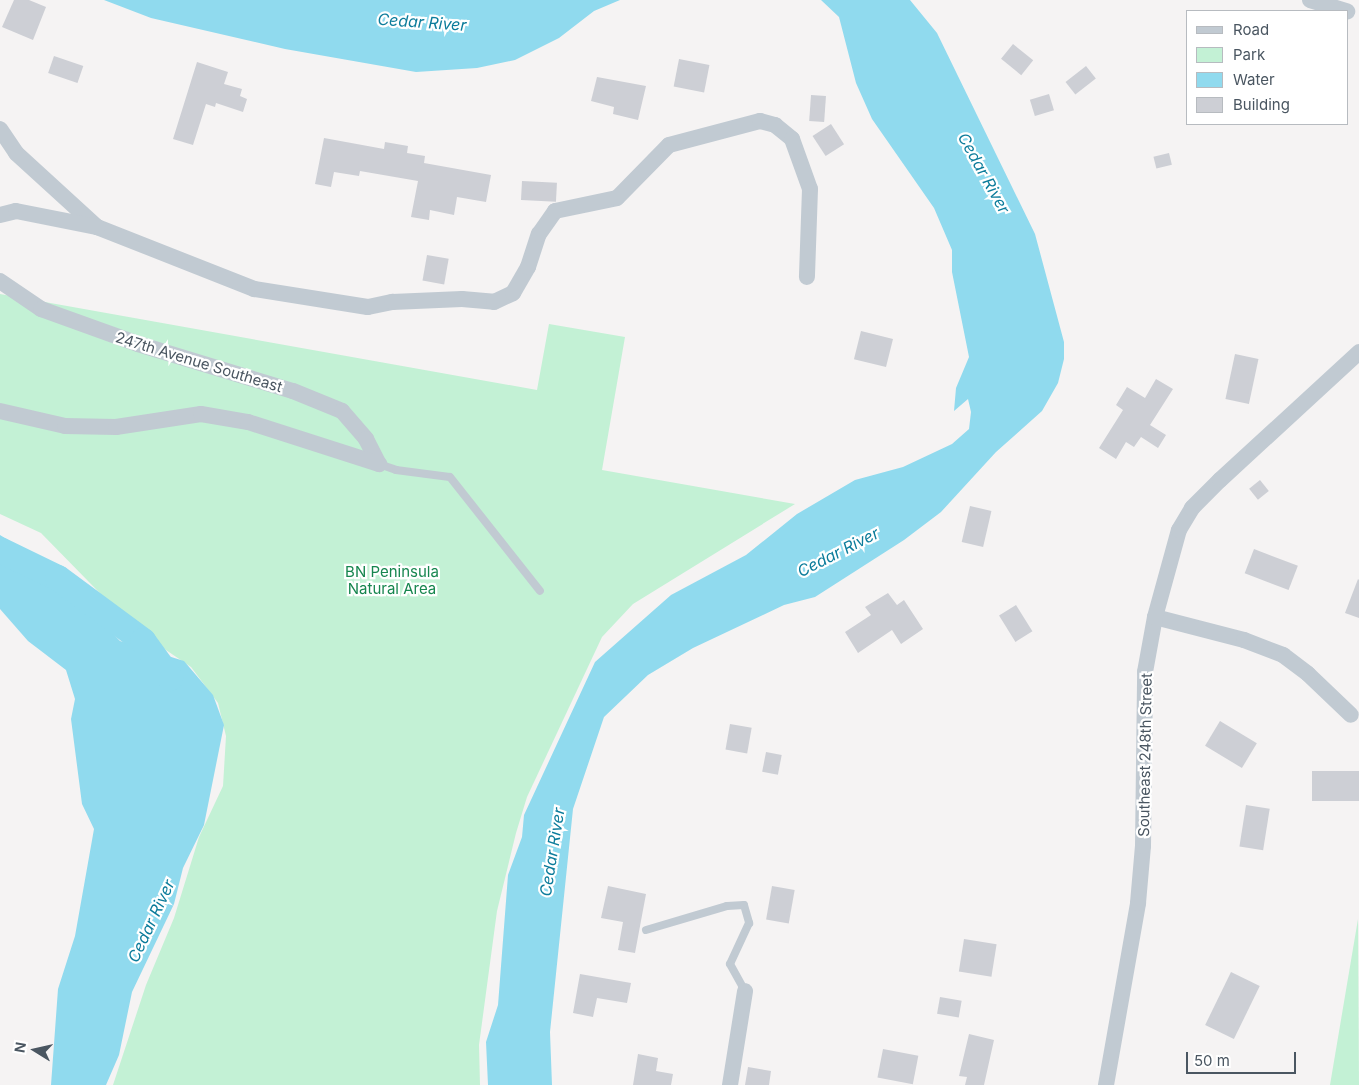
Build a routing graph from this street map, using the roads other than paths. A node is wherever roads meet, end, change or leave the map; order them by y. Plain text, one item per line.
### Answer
1 (1310, 0) edge
2 (1341, 10) edge
3 (0, 129) edge
4 (0, 214) edge
5 (97, 228) junction
6 (807, 277) dead end
7 (0, 281) edge
8 (1359, 352) edge
9 (0, 411) edge
10 (379, 464) junction
11 (540, 591) dead end
12 (1155, 617) junction
13 (1355, 716) edge
14 (646, 930) dead end
15 (745, 991) joint
16 (730, 1085) edge
17 (1106, 1085) edge

1 - 2 street
3 - 5 street
4 - 5 street
5 - 6 street
7 - 10 street, 247th Avenue Southeast
8 - 12 street, Southeast 248th Street
9 - 10 street
10 - 11 lane
12 - 13 street
12 - 17 street, Southeast 248th Street
14 - 15 lane
15 - 16 street

